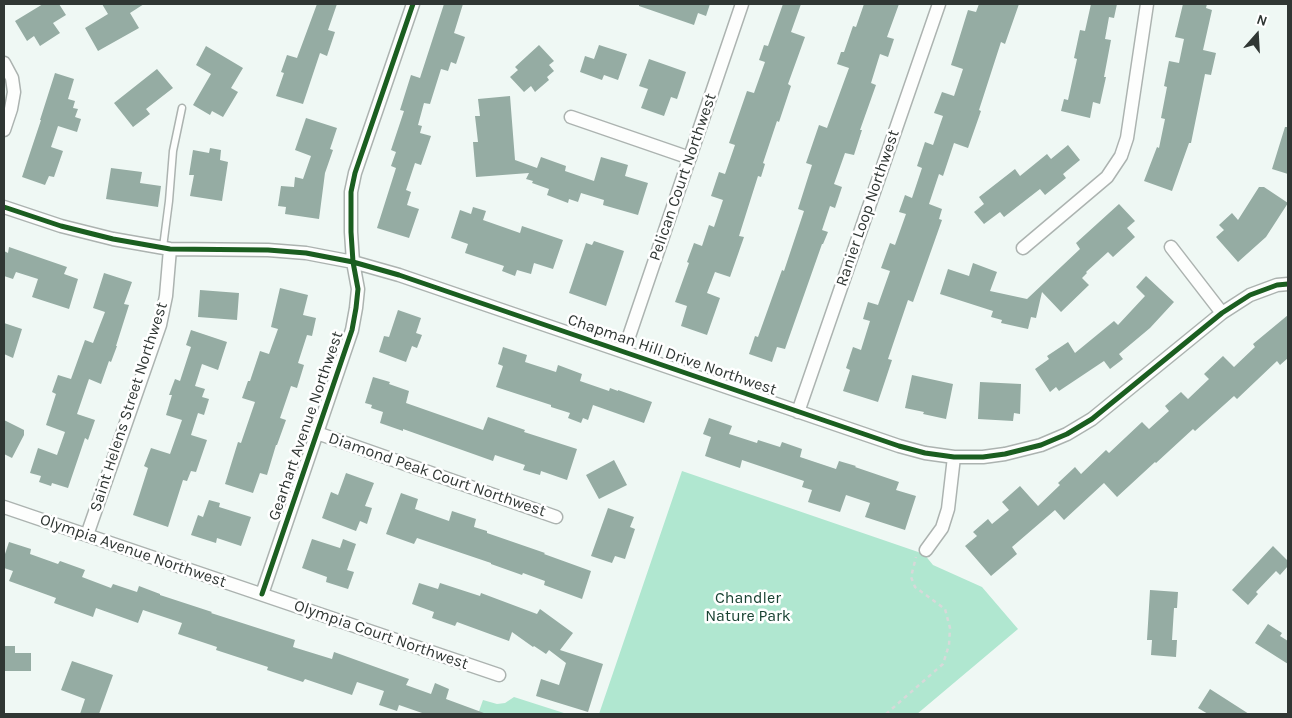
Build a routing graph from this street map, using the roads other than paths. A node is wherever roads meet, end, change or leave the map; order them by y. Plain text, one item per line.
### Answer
1 (413, 4) edge
2 (742, 4) edge
3 (939, 4) edge
4 (1147, 4) edge
5 (4, 63) edge
6 (182, 108) dead end
7 (570, 117) dead end
8 (4, 130) edge
9 (690, 158) junction
10 (4, 207) edge
11 (1171, 247) dead end
12 (167, 248) junction
13 (1023, 248) dead end
14 (353, 262) junction
15 (1288, 284) edge
16 (1222, 313) junction
17 (624, 351) junction
18 (798, 412) junction
19 (317, 433) junction
20 (954, 457) junction
21 (4, 507) edge
22 (556, 517) dead end
23 (87, 534) junction
24 (926, 550) road end
25 (262, 594) junction
26 (499, 675) dead end

1 - 14 street, Gearhart Avenue Northwest
2 - 9 street, Pelican Court Northwest
3 - 18 street, Ranier Loop Northwest
4 - 13 street
5 - 8 street
6 - 12 lane
7 - 9 street
9 - 17 street, Pelican Court Northwest
10 - 12 street, Chapman Hill Drive Northwest
11 - 16 street
12 - 14 street, Chapman Hill Drive Northwest
12 - 23 street, Saint Helens Street Northwest
14 - 17 street, Chapman Hill Drive Northwest
14 - 19 street, Gearhart Avenue Northwest
15 - 16 street, Chapman Hill Drive Northwest
16 - 20 street, Chapman Hill Drive Northwest
17 - 18 street, Chapman Hill Drive Northwest
18 - 20 street, Chapman Hill Drive Northwest
19 - 22 street, Diamond Peak Court Northwest
19 - 25 street, Gearhart Avenue Northwest
20 - 24 street
21 - 23 street, Olympia Avenue Northwest
23 - 25 street, Olympia Avenue Northwest
25 - 26 street, Olympia Court Northwest

